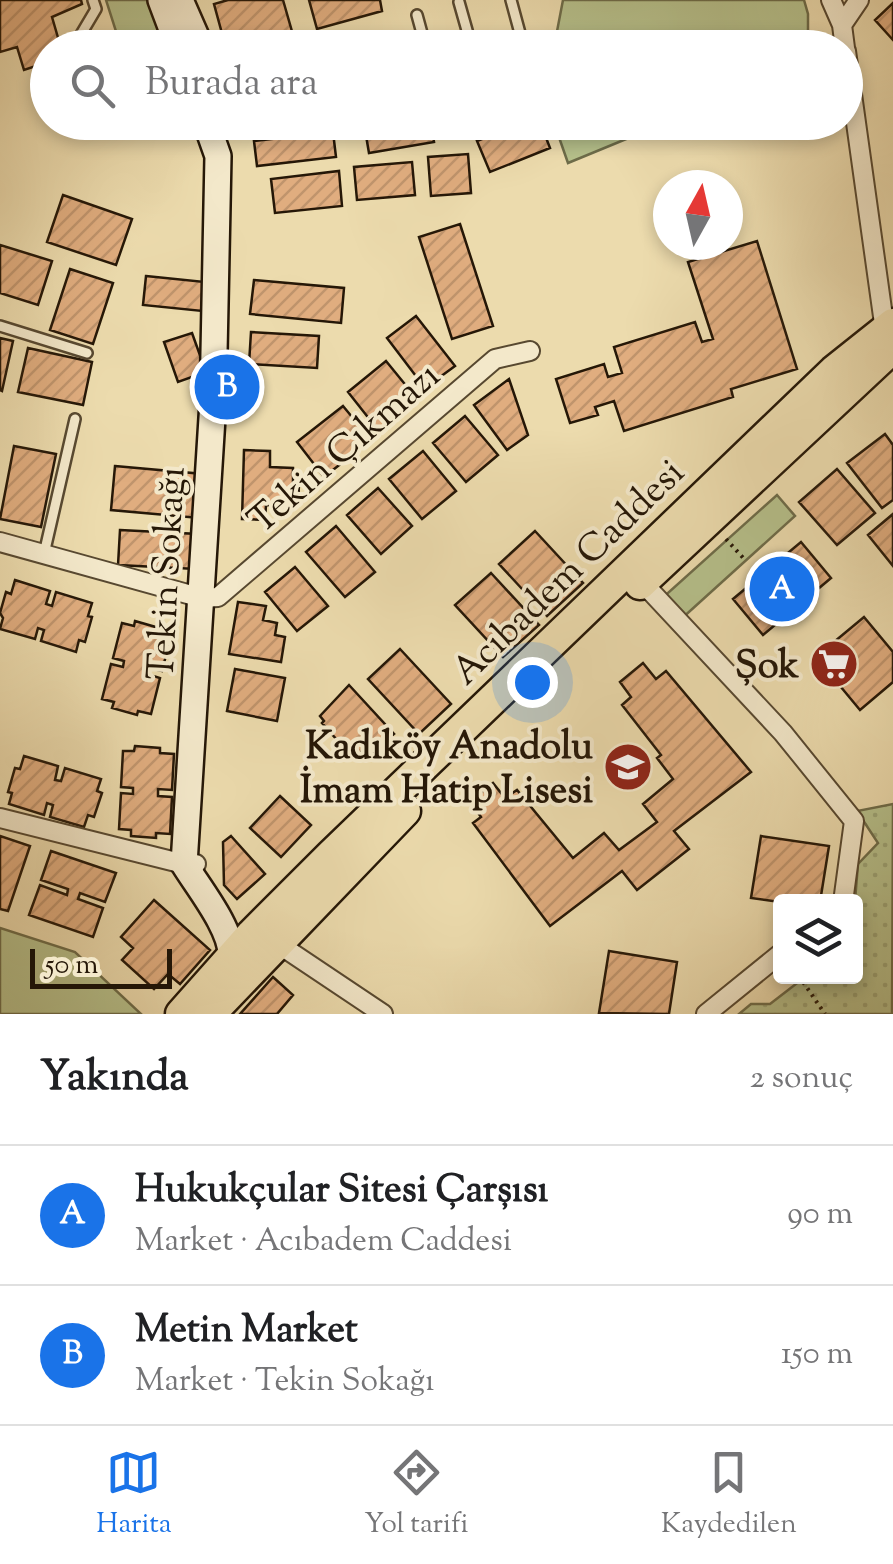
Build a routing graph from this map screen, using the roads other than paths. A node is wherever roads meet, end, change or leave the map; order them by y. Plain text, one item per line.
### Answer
1 (93, 0) edge
2 (161, 0) edge
3 (180, 0) edge
4 (511, 0) edge
5 (831, 0) edge
6 (859, 0) edge
7 (459, 2) edge
8 (418, 15) dead end
9 (842, 25) junction
10 (84, 30) edge
11 (172, 30) edge
12 (193, 30) edge
13 (422, 30) edge
14 (467, 30) edge
15 (519, 30) edge
16 (843, 30) edge
17 (212, 140) edge
18 (226, 140) edge
19 (860, 140) edge
20 (885, 286) edge
21 (0, 326) edge
22 (890, 344) edge
23 (530, 351) dead end
24 (87, 353) dead end
25 (76, 419) dead end
26 (0, 542) edge
27 (44, 554) junction
28 (642, 582) junction
29 (210, 598) junction
30 (0, 818) edge
31 (190, 864) junction
32 (844, 894) edge
33 (265, 938) junction
34 (231, 957) junction
35 (773, 960) edge
36 (181, 1014) edge
37 (210, 1014) edge
38 (383, 1014) edge
39 (706, 1014) edge

1 - 10 lane
2 - 11 street
3 - 12 street
4 - 15 lane
5 - 9 street
6 - 9 street
7 - 14 lane
8 - 13 lane
9 - 16 street
17 - 29 street, Tekin Sokağı
18 - 29 street, Tekin Sokağı
19 - 20 street
20 - 22 street
21 - 24 lane
22 - 28 main road, Acıbadem Caddesi
22 - 33 main road, Acıbadem Caddesi
23 - 29 street, Tekin Çıkmazı
25 - 27 lane
26 - 27 street
27 - 29 street
28 - 32 street
28 - 33 main road, Acıbadem Caddesi
29 - 31 street, Tekin Sokağı
30 - 31 street
31 - 33 street
31 - 34 street
33 - 34 main road, Acıbadem Caddesi
33 - 37 main road, Acıbadem Caddesi
33 - 38 street
34 - 36 main road, Acıbadem Caddesi
35 - 39 street

